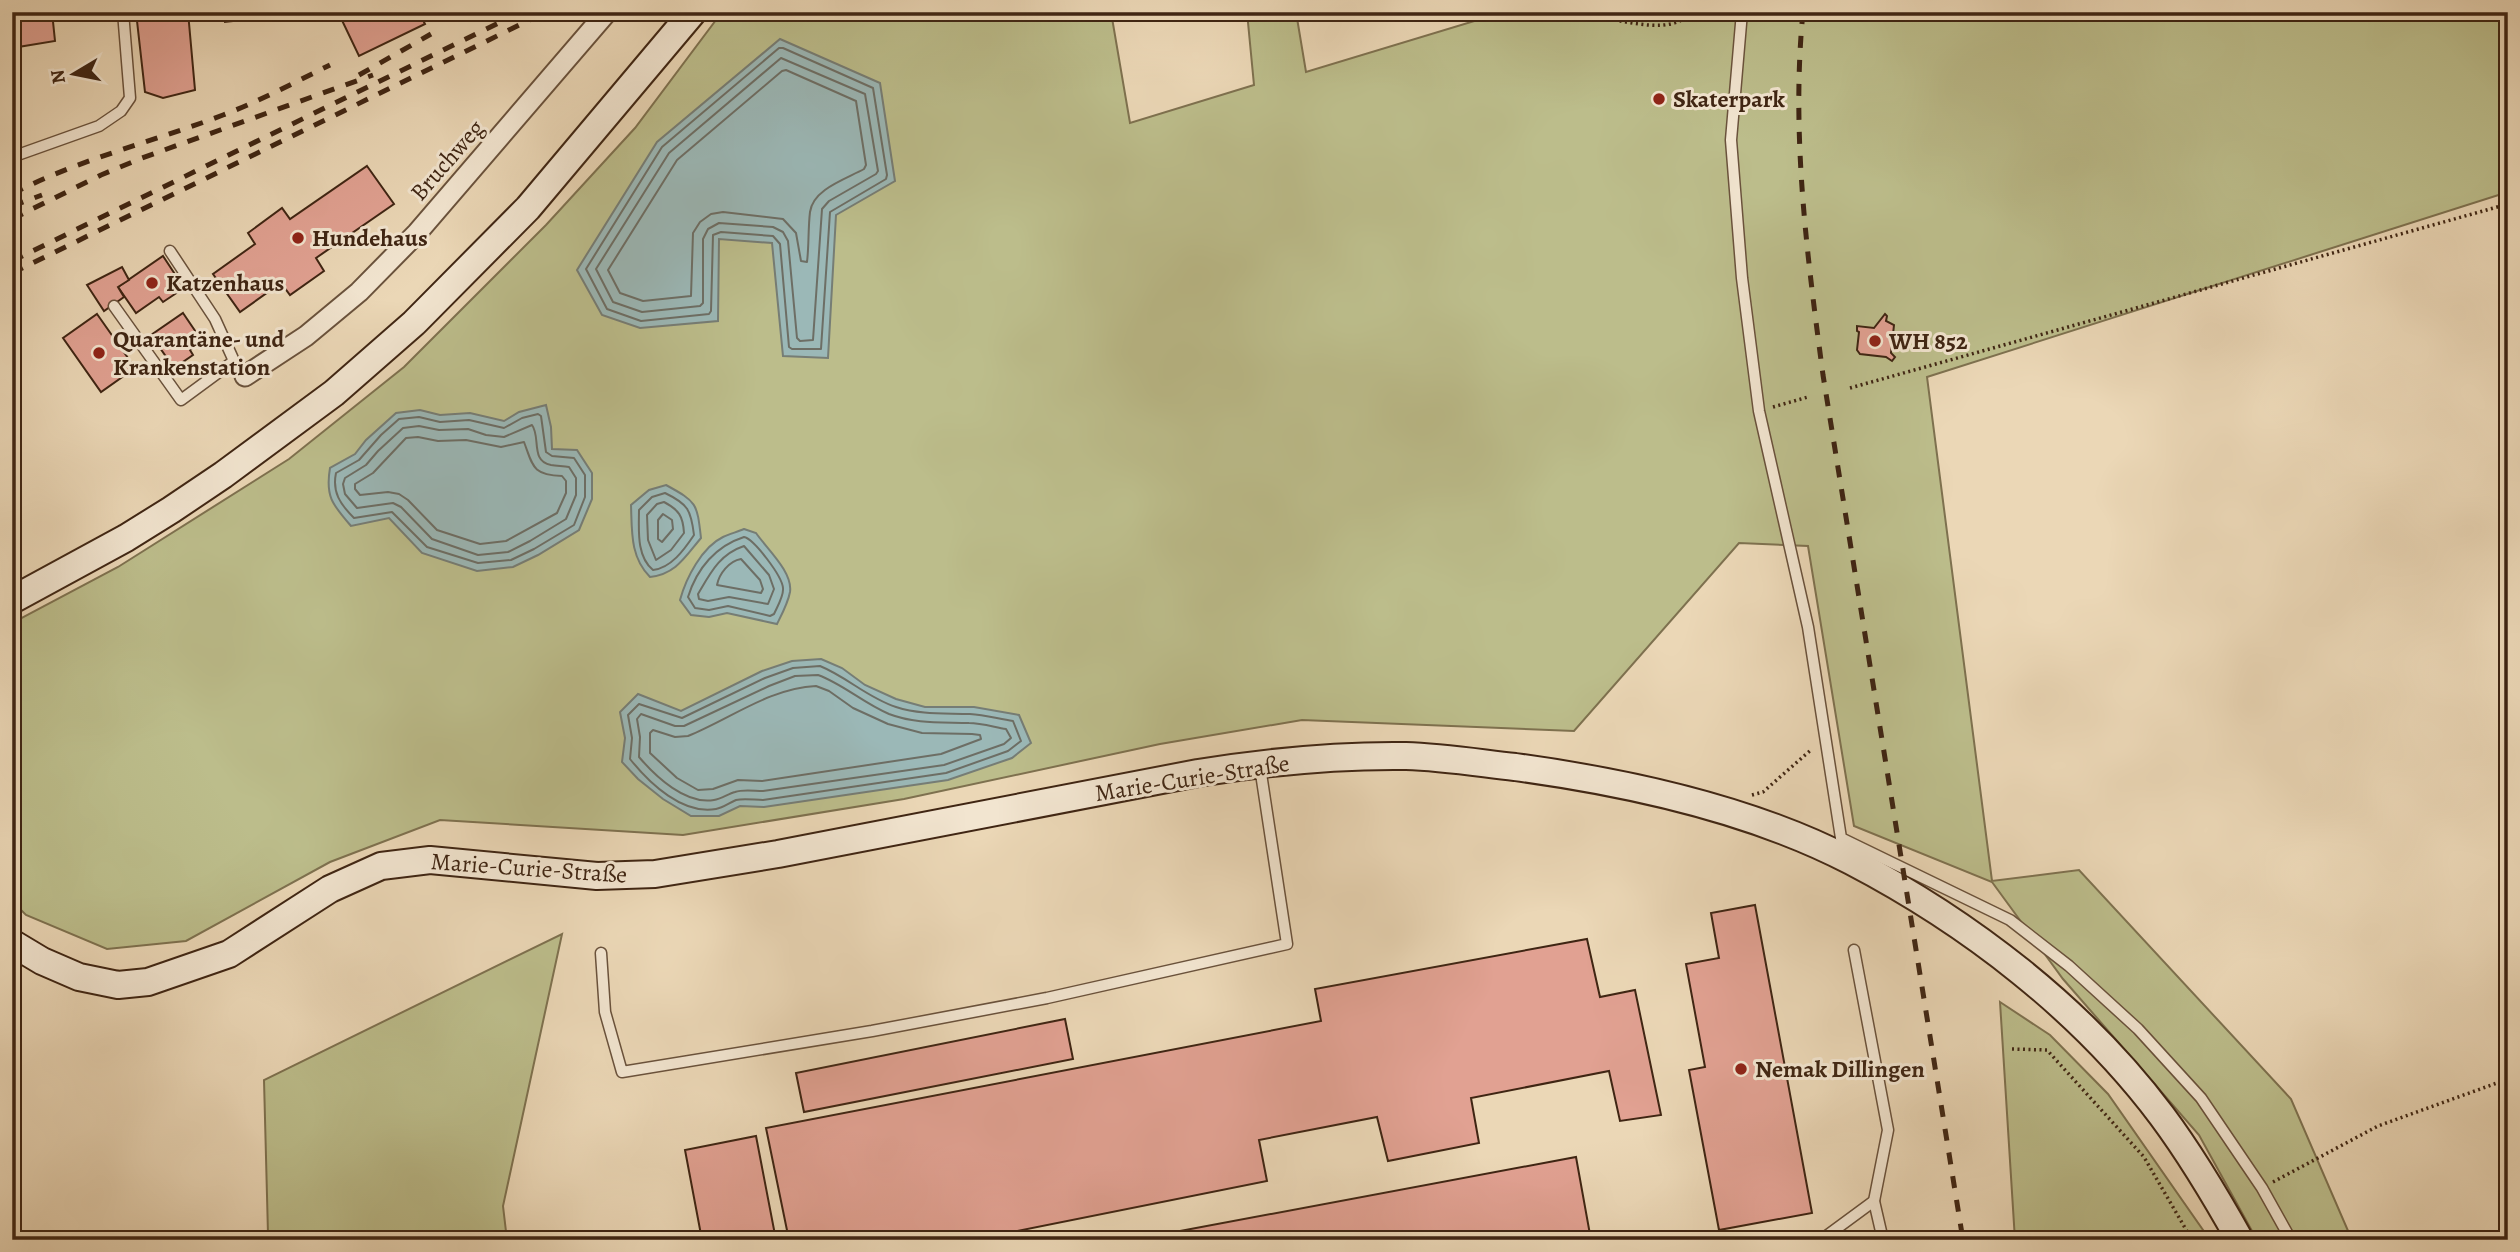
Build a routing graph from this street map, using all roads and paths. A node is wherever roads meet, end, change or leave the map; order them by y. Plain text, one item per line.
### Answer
1 (123, 12) edge
2 (607, 12) edge
3 (693, 12) edge
4 (1601, 12) edge
5 (1635, 12) edge
6 (1691, 12) edge
7 (1742, 12) edge
8 (1616, 20) junction
9 (12, 157) edge
10 (2508, 204) edge
11 (170, 251) dead end
12 (114, 306) dead end
13 (239, 369) junction
14 (1850, 388) dead end
15 (1808, 397) dead end
16 (1759, 411) junction
17 (12, 600) edge
18 (1824, 739) junction
19 (1260, 763) junction
20 (1734, 805) junction
21 (12, 943) edge
22 (1854, 950) dead end
23 (601, 953) dead end
24 (2012, 1049) dead end
25 (2508, 1079) edge
26 (2262, 1188) junction
27 (1874, 1201) junction
28 (1821, 1240) edge
29 (1883, 1240) edge
30 (2192, 1240) edge
31 (2240, 1240) edge
32 (2291, 1240) edge

1 - 9 lane
2 - 13 street, Bruchweg
3 - 17 main road
4 - 8 path
5 - 8 path
6 - 8 path
7 - 16 lane
10 - 14 path
11 - 13 lane
12 - 13 lane
15 - 16 path
16 - 18 lane
18 - 20 path
18 - 26 lane
19 - 20 main road, Marie-Curie-Straße
19 - 21 main road, Marie-Curie-Straße
19 - 23 lane
20 - 31 main road, Marie-Curie-Straße
22 - 27 lane
24 - 30 path
25 - 26 path
26 - 32 lane
27 - 28 lane
27 - 29 lane

